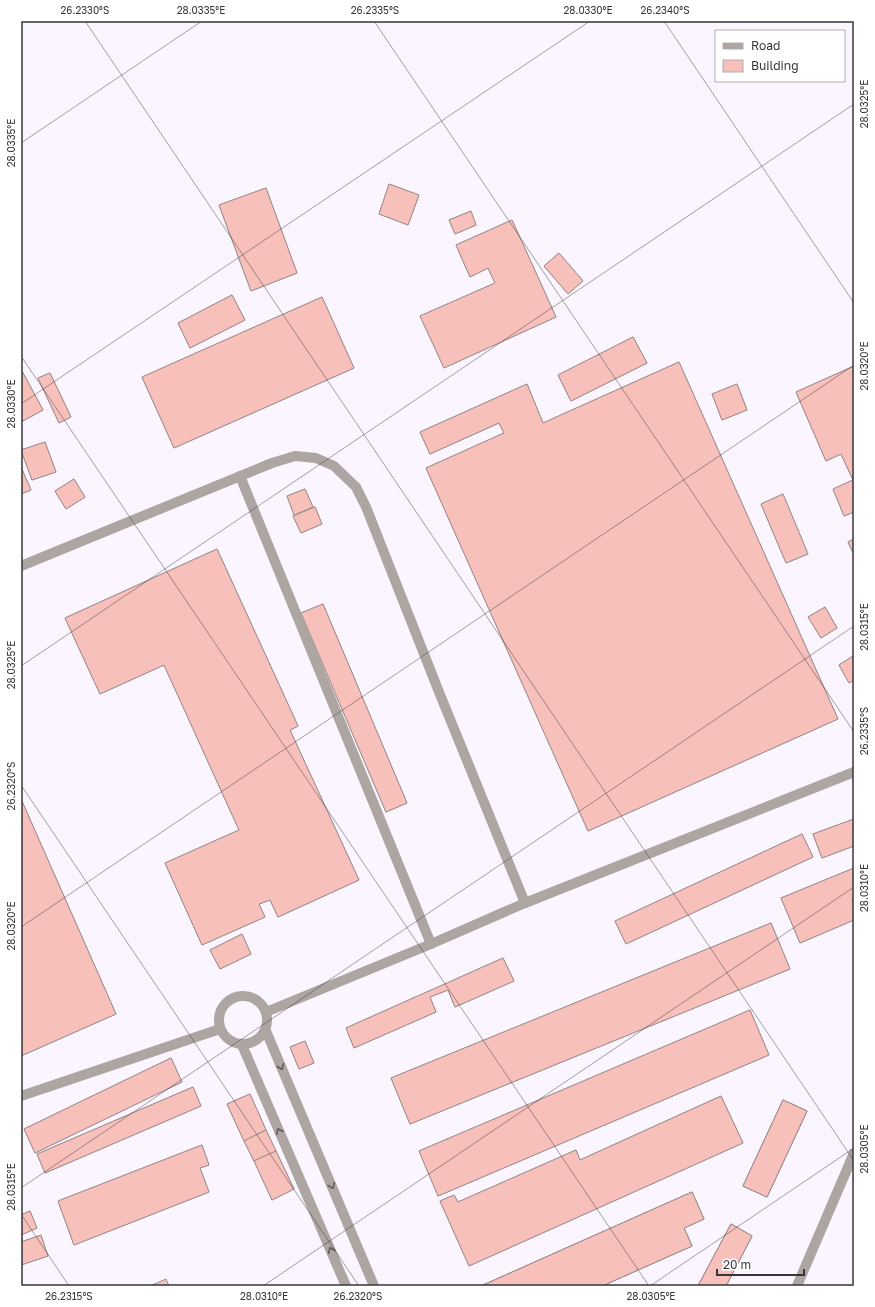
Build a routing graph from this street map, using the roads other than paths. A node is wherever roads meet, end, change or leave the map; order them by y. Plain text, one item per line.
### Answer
1 (240, 476) junction
2 (21, 566) edge
3 (854, 772) edge
4 (525, 903) junction
5 (431, 944) junction
6 (266, 1012) junction
7 (220, 1029) junction
8 (266, 1031) junction
9 (242, 1045) junction
10 (21, 1096) edge
11 (854, 1153) edge
12 (346, 1286) edge
13 (374, 1286) edge
14 (797, 1286) edge

1 - 2 street
1 - 4 street
1 - 5 street
3 - 4 street
4 - 5 street
5 - 6 street
6 - 7 street
6 - 8 street
7 - 9 street
7 - 10 street
8 - 9 street
8 -> 13 street
12 -> 9 street
11 - 14 street

